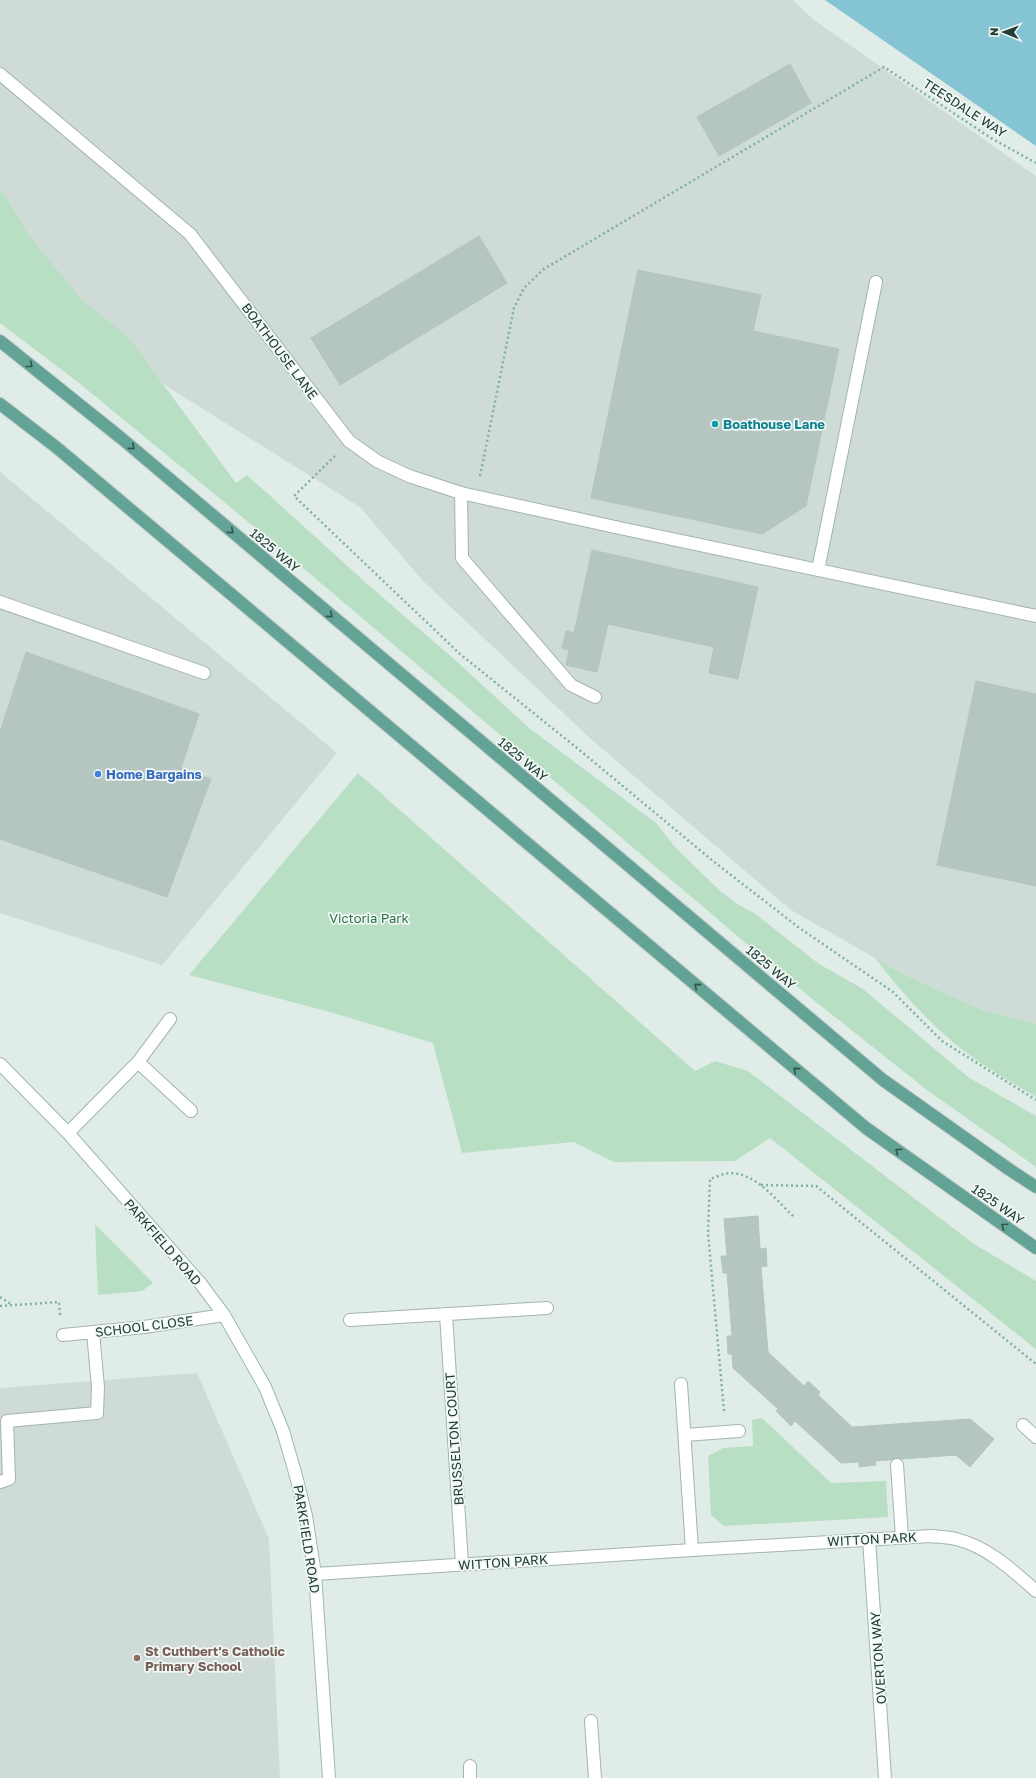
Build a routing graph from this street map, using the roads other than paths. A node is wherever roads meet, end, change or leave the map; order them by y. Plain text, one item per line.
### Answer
1 (0, 74) edge
2 (876, 282) dead end
3 (0, 341) edge
4 (0, 404) edge
5 (461, 494) junction
6 (818, 570) junction
7 (0, 602) edge
8 (1034, 612) edge
9 (204, 673) dead end
10 (596, 697) dead end
11 (170, 1019) dead end
12 (138, 1062) junction
13 (0, 1064) edge
14 (191, 1111) dead end
15 (68, 1133) junction
16 (1036, 1187) edge
17 (1036, 1248) edge
18 (547, 1308) dead end
19 (446, 1314) junction
20 (224, 1315) junction
21 (350, 1320) dead end
22 (93, 1332) junction
23 (63, 1335) road end
24 (681, 1384) dead end
25 (1023, 1425) dead end
26 (739, 1431) dead end
27 (685, 1434) junction
28 (1036, 1437) edge
29 (897, 1465) dead end
30 (0, 1482) edge
31 (902, 1537) junction
32 (869, 1539) junction
33 (692, 1550) junction
34 (462, 1564) junction
35 (314, 1574) junction
36 (1036, 1591) edge
37 (591, 1721) dead end
38 (470, 1766) dead end
39 (329, 1778) edge
40 (470, 1778) edge
41 (595, 1778) edge
42 (885, 1778) edge

1 - 5 street, BOATHOUSE LANE
2 - 6 street
3 -> 16 main road, 1825 WAY
17 -> 4 main road, 1825 WAY
5 - 6 street, BOATHOUSE LANE
5 - 10 street
6 - 8 street, BOATHOUSE LANE
7 - 9 street
11 - 12 street
12 - 14 street
12 - 15 street
13 - 15 street, PARKFIELD ROAD
15 - 20 street, PARKFIELD ROAD
18 - 19 street
19 - 21 street
19 - 34 street, BRUSSELTON COURT
20 - 22 street, SCHOOL CLOSE
20 - 35 street, PARKFIELD ROAD
22 - 23 street, SCHOOL CLOSE
22 - 30 street
24 - 27 street
25 - 28 street
26 - 27 street
27 - 33 street
29 - 31 street
31 - 32 street, WITTON PARK
31 - 36 street, WITTON PARK
32 - 33 street, WITTON PARK
32 - 42 street, OVERTON WAY
33 - 34 street, WITTON PARK
34 - 35 street, WITTON PARK
35 - 39 street, PARKFIELD ROAD
37 - 41 street
38 - 40 street

